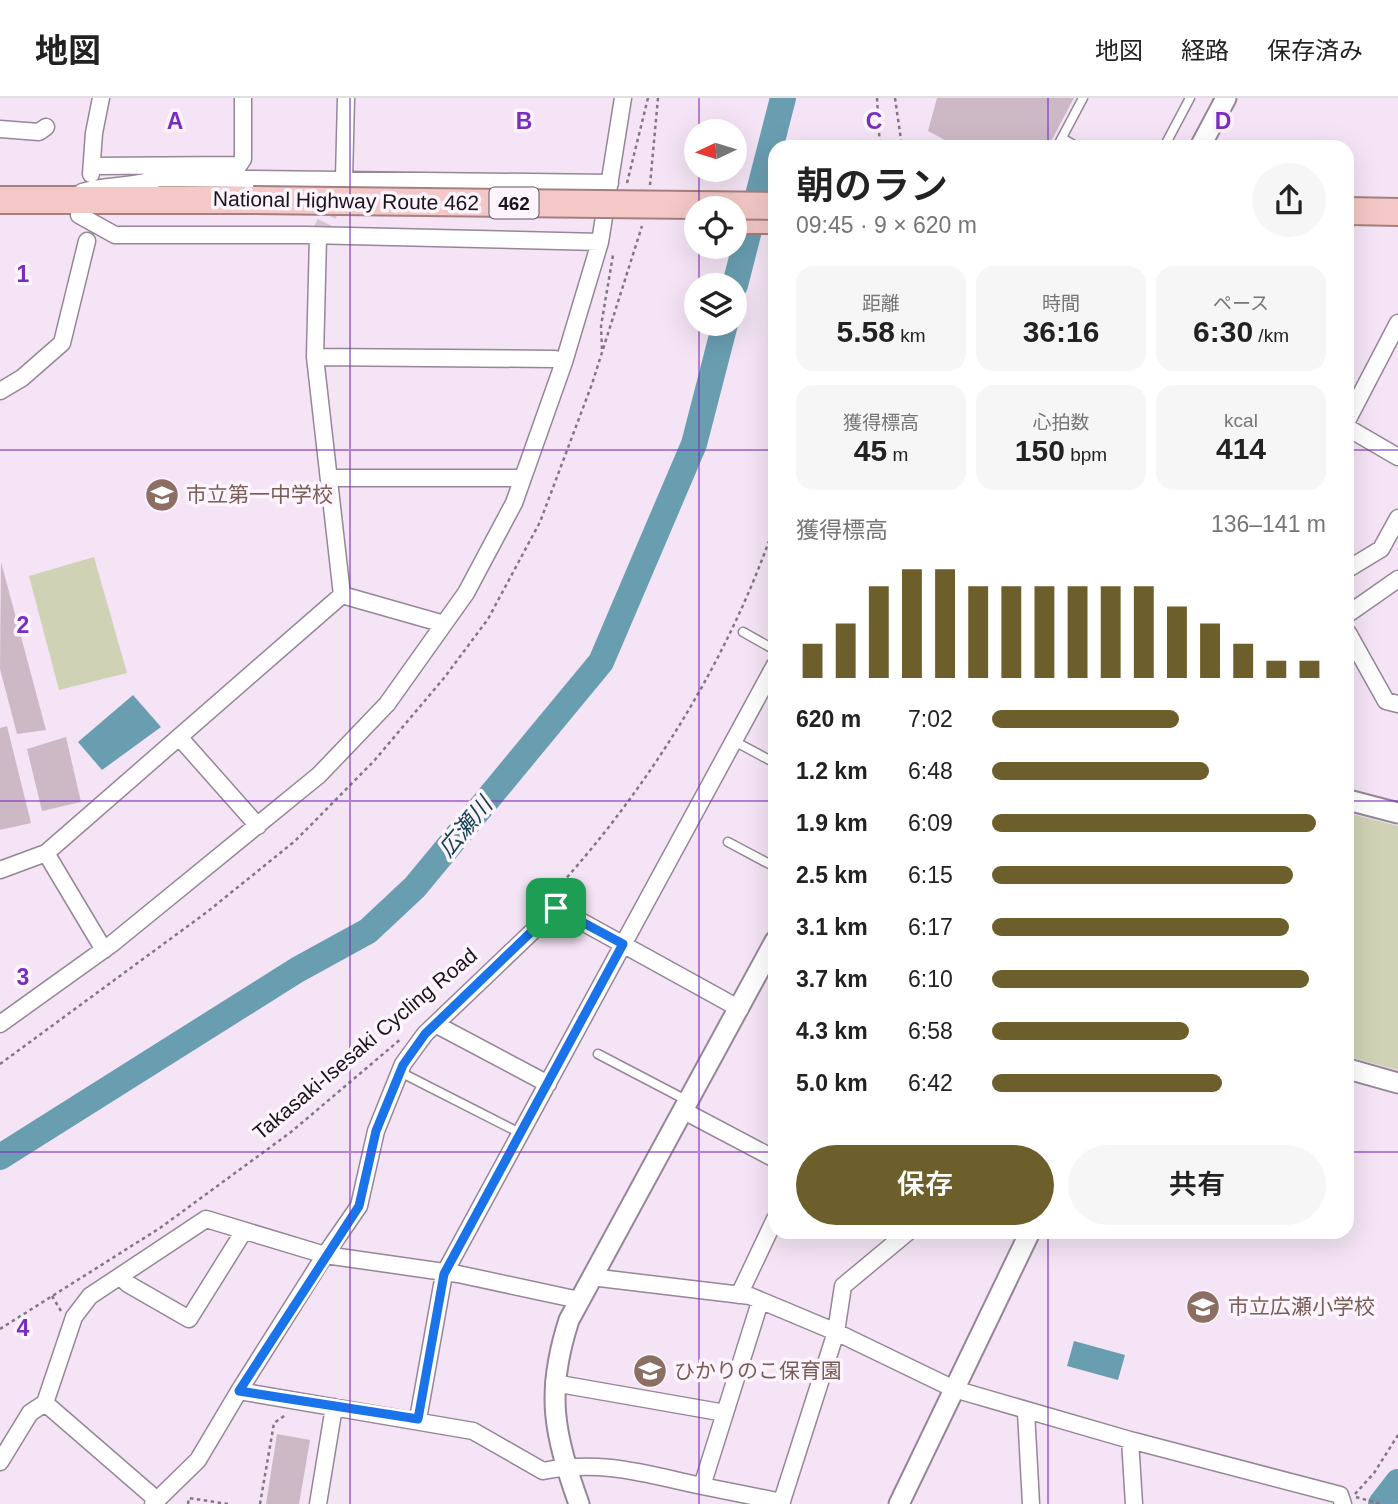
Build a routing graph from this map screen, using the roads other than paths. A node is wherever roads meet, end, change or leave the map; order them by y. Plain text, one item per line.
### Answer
1 (101, 98) edge
2 (243, 98) edge
3 (346, 98) edge
4 (623, 98) edge
5 (1083, 98) edge
6 (1190, 98) edge
7 (1226, 98) edge
8 (46, 127) dead end
9 (0, 129) edge
10 (1062, 138) joint
11 (1065, 140) edge
12 (1168, 140) edge
13 (1204, 140) edge
14 (344, 179) junction
15 (610, 183) junction
16 (0, 200) edge
17 (768, 206) edge
18 (72, 207) junction
19 (252, 207) junction
20 (1354, 211) edge
21 (1398, 212) edge
22 (0, 218) edge
23 (684, 219) edge
24 (747, 220) edge
25 (768, 220) edge
26 (1354, 230) edge
27 (1398, 230) edge
28 (318, 237) junction
29 (87, 241) dead end
30 (600, 242) junction
31 (1398, 323) edge
32 (314, 357) junction
33 (564, 362) junction
34 (0, 391) edge
35 (1354, 403) edge
36 (1354, 431) edge
37 (1398, 457) edge
38 (329, 478) junction
39 (523, 478) junction
40 (1398, 518) edge
41 (1354, 565) edge
42 (1398, 579) edge
43 (342, 595) junction
44 (1354, 610) edge
45 (444, 624) junction
46 (743, 632) dead end
47 (1354, 644) edge
48 (768, 646) edge
49 (768, 678) edge
50 (1398, 704) edge
51 (180, 738) junction
52 (734, 741) junction
53 (768, 759) edge
54 (1354, 802) edge
55 (1398, 813) edge
56 (258, 826) junction
57 (728, 842) dead end
58 (46, 853) junction
59 (768, 863) edge
60 (0, 870) edge
61 (623, 944) junction
62 (104, 950) junction
63 (768, 955) edge
64 (740, 1009) junction
65 (0, 1024) edge
66 (437, 1025) junction
67 (598, 1054) dead end
68 (1354, 1071) edge
69 (400, 1072) junction
70 (1398, 1083) edge
71 (548, 1084) junction
72 (687, 1106) junction
73 (522, 1134) junction
74 (768, 1154) edge
75 (244, 1231) junction
76 (768, 1234) edge
77 (900, 1239) edge
78 (1027, 1239) edge
79 (325, 1255) junction
80 (444, 1274) junction
81 (120, 1276) junction
82 (591, 1277) junction
83 (739, 1295) junction
84 (579, 1300) junction
85 (760, 1301) junction
86 (836, 1332) junction
87 (554, 1383) junction
88 (954, 1389) junction
89 (239, 1391) junction
90 (46, 1403) junction
91 (334, 1407) junction
92 (1026, 1412) junction
93 (725, 1413) junction
94 (418, 1419) junction
95 (1130, 1440) junction
96 (0, 1462) edge
97 (566, 1466) junction
98 (702, 1486) junction
99 (1351, 1499) edge
100 (157, 1503) edge
101 (781, 1503) edge
102 (318, 1504) edge
103 (579, 1504) edge
104 (899, 1504) edge
105 (1031, 1504) edge
106 (1133, 1504) edge

1 - 2 street
3 - 14 street
4 - 15 street
5 - 10 lane
6 - 12 lane
7 - 13 street
8 - 9 street
10 - 11 lane
14 - 15 street
14 - 18 street
15 - 30 street
16 - 18 highway, National Highway Route 462 / 462
17 - 19 highway, National Highway Route 462 / 462, bridge
18 - 19 highway, National Highway Route 462 / 462
18 - 22 highway, National Highway Route 462 / 462
18 - 28 street
19 - 23 highway, National Highway Route 462 / 462
20 - 21 highway
24 - 25 highway
26 - 27 highway
28 - 30 street
28 - 32 street
29 - 34 street
30 - 33 street
31 - 35 street
32 - 33 street
32 - 38 street
33 - 39 street
36 - 37 street
38 - 39 street
38 - 43 street
39 - 45 street
40 - 41 street
42 - 44 street
43 - 45 street
43 - 51 street
45 - 56 street
46 - 48 lane
47 - 50 street
49 - 52 street
51 - 56 street
51 - 58 street
52 - 53 lane
52 - 61 street
54 - 55 street
56 - 62 street
57 - 59 lane
58 - 60 street
58 - 62 street
61 - 64 street
61 - 66 street
61 - 71 street
62 - 65 street
63 - 64 street
64 - 72 street
66 - 69 street
66 - 71 street
67 - 72 lane
68 - 70 street
69 - 73 lane
69 - 79 street
71 - 73 street
72 - 74 street
72 - 82 street
73 - 80 street
75 - 79 street
75 - 81 street
75 - 81 street
76 - 83 street
77 - 86 street
78 - 88 street
79 - 80 street
79 - 89 street
80 - 84 street
80 - 94 street
81 - 90 street
82 - 83 street
82 - 84 street
83 - 85 street
84 - 87 street
85 - 86 street
85 - 93 street
86 - 88 street
86 - 101 street
87 - 93 street
87 - 97 street
88 - 92 street
88 - 104 street
89 - 91 street
89 - 100 street
90 - 96 street
90 - 100 street
91 - 94 street
91 - 102 street
92 - 95 street
92 - 105 street
93 - 98 street
94 - 97 street
95 - 99 street
95 - 106 street
97 - 98 street
97 - 103 street
98 - 101 street

